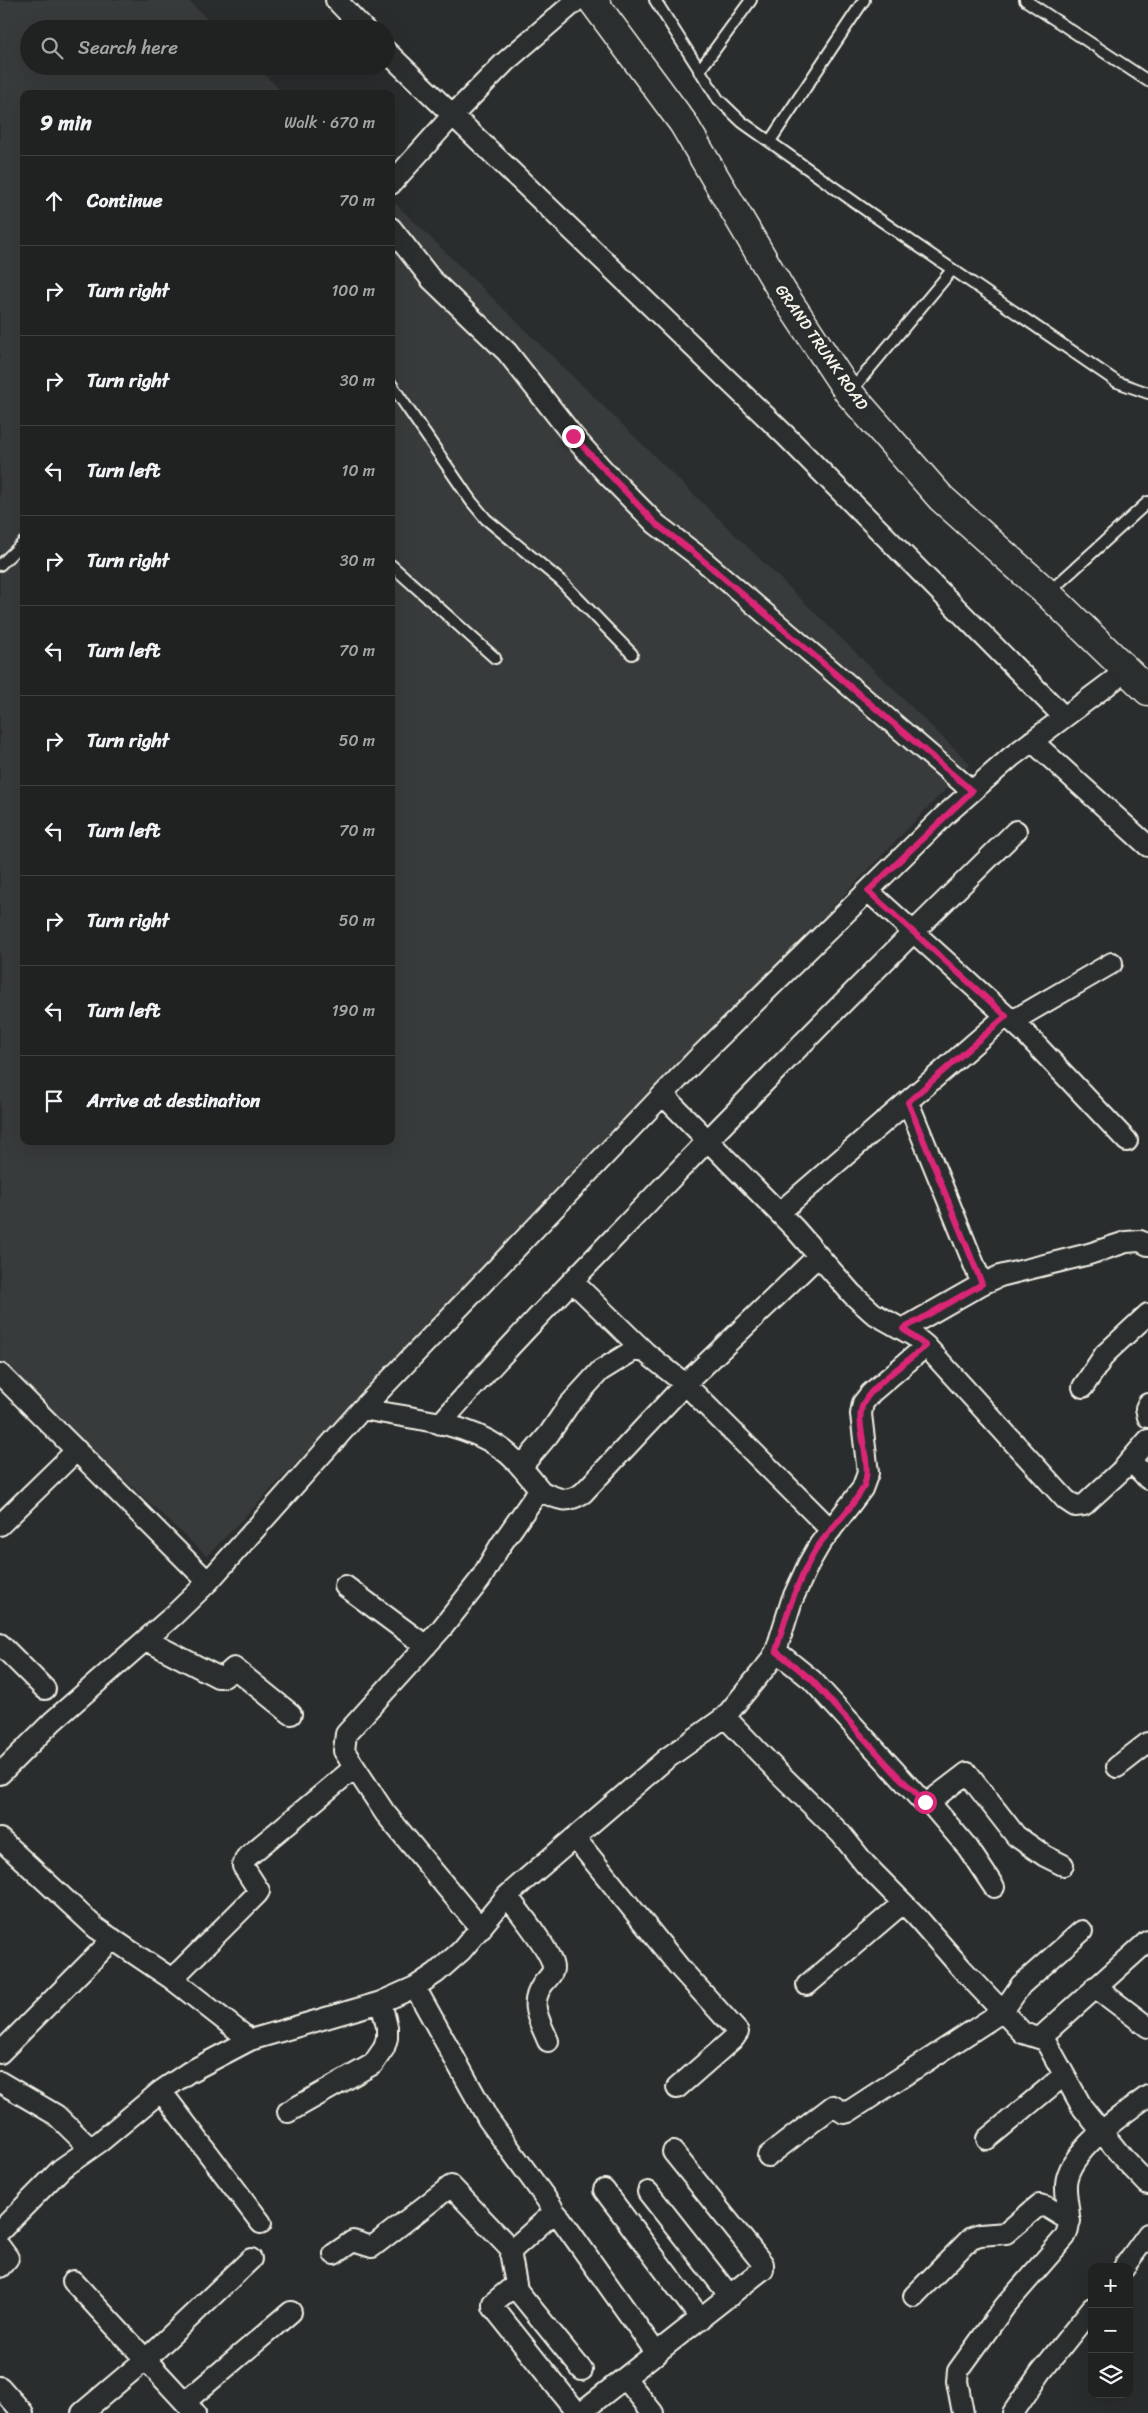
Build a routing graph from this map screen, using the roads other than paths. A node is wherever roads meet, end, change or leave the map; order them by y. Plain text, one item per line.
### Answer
1 (336, 0) edge
2 (577, 0) edge
3 (592, 0) edge
4 (655, 0) edge
5 (751, 0) edge
6 (864, 0) edge
7 (1025, 0) edge
8 (355, 20) edge
9 (395, 60) edge
10 (699, 70) junction
11 (1148, 81) edge
12 (453, 115) junction
13 (770, 141) junction
14 (395, 180) edge
15 (395, 233) edge
16 (952, 270) junction
17 (395, 390) edge
18 (849, 393) junction
19 (1148, 393) edge
20 (1148, 502) edge
21 (20, 546) edge
22 (0, 565) edge
23 (395, 569) edge
24 (1047, 593) junction
25 (632, 654) dead end
26 (495, 658) dead end
27 (1126, 671) junction
28 (1148, 692) edge
29 (1064, 717) junction
30 (1032, 741) junction
31 (972, 791) junction
32 (1016, 831) dead end
33 (1148, 846) edge
34 (868, 891) junction
35 (913, 932) junction
36 (1112, 963) dead end
37 (1006, 1016) junction
38 (663, 1095) junction
39 (908, 1102) junction
40 (708, 1140) junction
41 (1127, 1141) dead end
42 (779, 1213) junction
43 (1145, 1239) edge
44 (818, 1256) junction
45 (572, 1281) junction
46 (982, 1284) junction
47 (1148, 1314) edge
48 (903, 1329) junction
49 (926, 1346) junction
50 (645, 1352) junction
51 (0, 1374) edge
52 (685, 1384) junction
53 (1083, 1387) dead end
54 (1148, 1404) edge
55 (362, 1409) junction
56 (1148, 1417) edge
57 (440, 1424) junction
58 (1148, 1440) edge
59 (77, 1450) junction
60 (1131, 1461) junction
61 (521, 1467) junction
62 (1148, 1479) edge
63 (542, 1492) junction
64 (0, 1525) edge
65 (831, 1530) junction
66 (208, 1582) junction
67 (344, 1586) dead end
68 (146, 1640) junction
69 (0, 1644) edge
70 (426, 1646) junction
71 (776, 1651) junction
72 (45, 1689) dead end
73 (292, 1714) dead end
74 (724, 1717) junction
75 (1148, 1743) edge
76 (1117, 1767) dead end
77 (354, 1768) junction
78 (0, 1774) edge
79 (929, 1802) junction
80 (575, 1838) junction
81 (0, 1839) edge
82 (1063, 1865) dead end
83 (994, 1887) dead end
84 (507, 1896) junction
85 (903, 1903) junction
86 (480, 1929) junction
87 (1082, 1931) dead end
88 (113, 1939) junction
89 (1148, 1941) edge
90 (172, 1979) junction
91 (807, 1985) dead end
92 (1095, 1986) junction
93 (415, 1987) junction
94 (381, 2002) junction
95 (1003, 2011) junction
96 (1148, 2027) edge
97 (1041, 2037) junction
98 (250, 2040) junction
99 (548, 2041) dead end
100 (0, 2053) edge
101 (1063, 2076) junction
102 (0, 2082) edge
103 (677, 2088) dead end
104 (161, 2091) junction
105 (1148, 2096) edge
106 (288, 2112) dead end
107 (1101, 2131) junction
108 (987, 2139) dead end
109 (90, 2148) junction
110 (673, 2152) dead end
111 (768, 2156) dead end
112 (1148, 2184) edge
113 (604, 2190) dead end
114 (648, 2192) dead end
115 (552, 2210) junction
116 (1070, 2221) junction
117 (261, 2223) dead end
118 (0, 2231) edge
119 (1148, 2234) edge
120 (0, 2247) edge
121 (512, 2250) junction
122 (334, 2254) dead end
123 (251, 2259) dead end
124 (1127, 2263) edge
125 (0, 2267) edge
126 (73, 2281) dead end
127 (515, 2285) junction
128 (730, 2296) junction
129 (914, 2296) dead end
130 (290, 2312) dead end
131 (1088, 2313) edge
132 (701, 2319) junction
133 (657, 2354) junction
134 (146, 2359) junction
135 (582, 2370) dead end
136 (626, 2378) junction
137 (0, 2387) edge
138 (190, 2407) edge
139 (583, 2412) edge
140 (23, 2413) edge
141 (82, 2413) edge
142 (653, 2413) edge
143 (963, 2413) edge
144 (1013, 2413) edge

1 - 8 street
2 - 12 street
3 - 18 main road, GRAND TRUNK ROAD
4 - 10 lane
5 - 10 lane
6 - 13 lane
7 - 11 lane
9 - 12 street
10 - 13 lane
12 - 14 street
12 - 29 street
13 - 16 lane
15 - 31 street
16 - 18 lane
16 - 19 lane
17 - 25 lane
18 - 24 main road, GRAND TRUNK ROAD
20 - 24 lane
21 - 22 lane
23 - 26 lane
24 - 27 main road, GRAND TRUNK ROAD
27 - 28 main road, GRAND TRUNK ROAD
27 - 29 street
29 - 30 street
30 - 31 street
30 - 33 street
31 - 34 street
32 - 35 street
34 - 35 street
34 - 38 street
35 - 37 street
35 - 40 street
36 - 37 street
37 - 39 street
37 - 41 street
38 - 40 street
38 - 55 street
39 - 42 street
39 - 46 street
40 - 42 street
40 - 45 street
42 - 44 street
43 - 46 street
44 - 48 street
44 - 52 street
45 - 50 street
45 - 57 street
46 - 48 street
47 - 53 street
48 - 49 street
49 - 60 street
49 - 65 street
50 - 52 street
50 - 61 street
51 - 59 street
52 - 63 street
52 - 65 street
54 - 56 street
55 - 57 street
55 - 66 street
57 - 61 street
58 - 60 street
59 - 64 street
59 - 66 street
60 - 62 street
61 - 63 street
63 - 70 street
65 - 71 street
66 - 68 street
67 - 70 street
68 - 73 street
68 - 78 street
69 - 72 street
70 - 77 street
71 - 74 street
71 - 79 street
74 - 80 street
74 - 85 street
75 - 76 street
77 - 86 street
77 - 90 street
79 - 82 street
79 - 83 street
80 - 84 street
80 - 103 street
81 - 88 street
84 - 86 street
84 - 99 street
85 - 91 street
85 - 95 street
86 - 93 street
87 - 95 street
88 - 90 street
88 - 100 street
89 - 92 street
90 - 98 street
92 - 96 street
92 - 97 street
93 - 94 street
93 - 115 street
94 - 98 street
94 - 106 street
95 - 97 street
95 - 111 street
97 - 101 street
98 - 104 street
101 - 107 street
101 - 108 street
102 - 109 street
104 - 109 street
104 - 117 street
105 - 107 street
107 - 112 street
107 - 116 street
109 - 118 street
110 - 128 street
113 - 132 street
114 - 128 street
115 - 121 street
115 - 133 street
116 - 129 street
116 - 143 street
119 - 124 street
120 - 125 street
121 - 122 street
121 - 127 street
123 - 134 street
126 - 134 street
127 - 135 street
127 - 139 street
128 - 132 street
130 - 138 street
131 - 144 street
132 - 133 street
133 - 136 street
134 - 138 street
134 - 141 street
136 - 139 street
136 - 142 street
137 - 140 street

